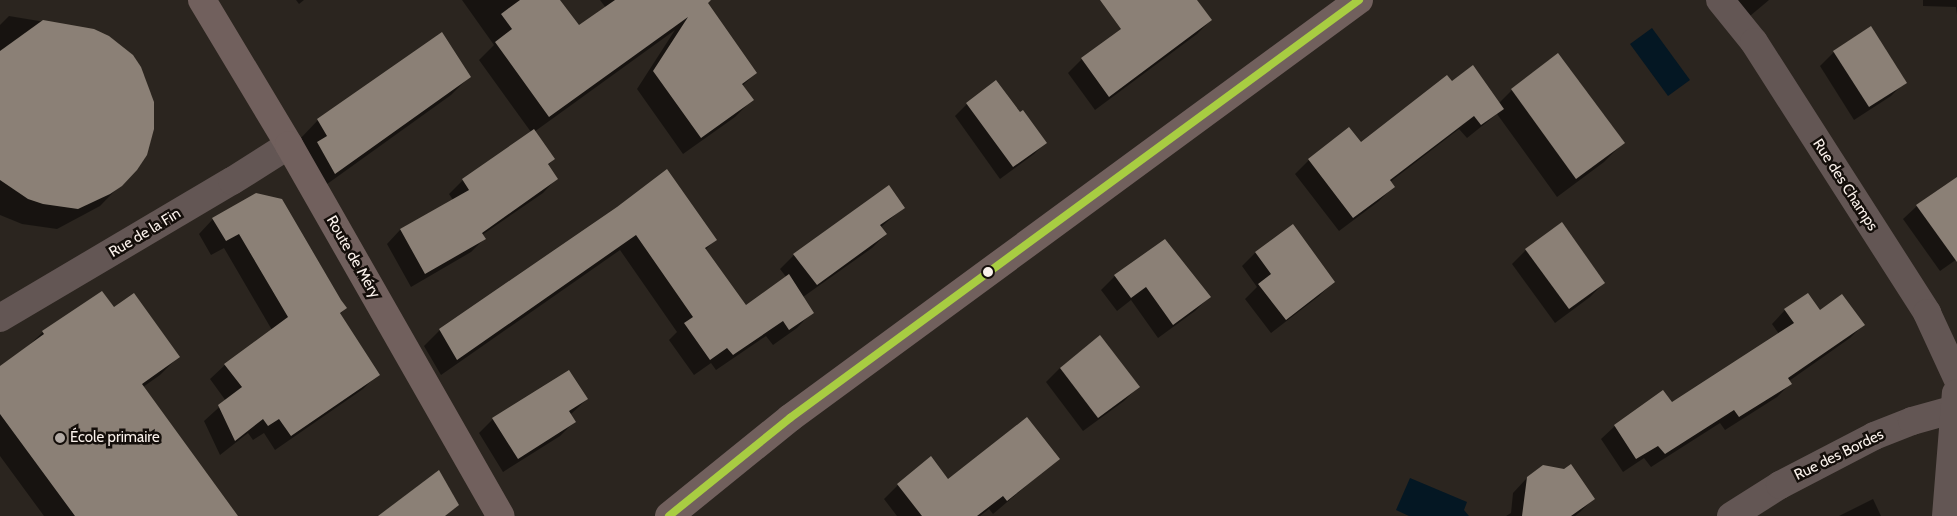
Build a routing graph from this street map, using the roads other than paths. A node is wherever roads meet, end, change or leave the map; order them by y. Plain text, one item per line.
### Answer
1 (202, 0) edge
2 (1359, 0) edge
3 (1720, 0) edge
4 (289, 145) junction
5 (0, 318) edge
6 (1957, 379) edge
7 (1955, 409) junction
8 (501, 516) edge
9 (668, 516) edge
10 (1730, 516) edge
11 (1946, 516) edge

1 - 4 street, Route de Méry
2 - 9 street
3 - 6 street, Rue des Champs
4 - 5 street, Rue de la Fin
4 - 8 street, Route de Méry
6 - 7 street, Rue des Champs
7 - 10 street, Rue des Bordes
7 - 11 street, Rue des Champs

